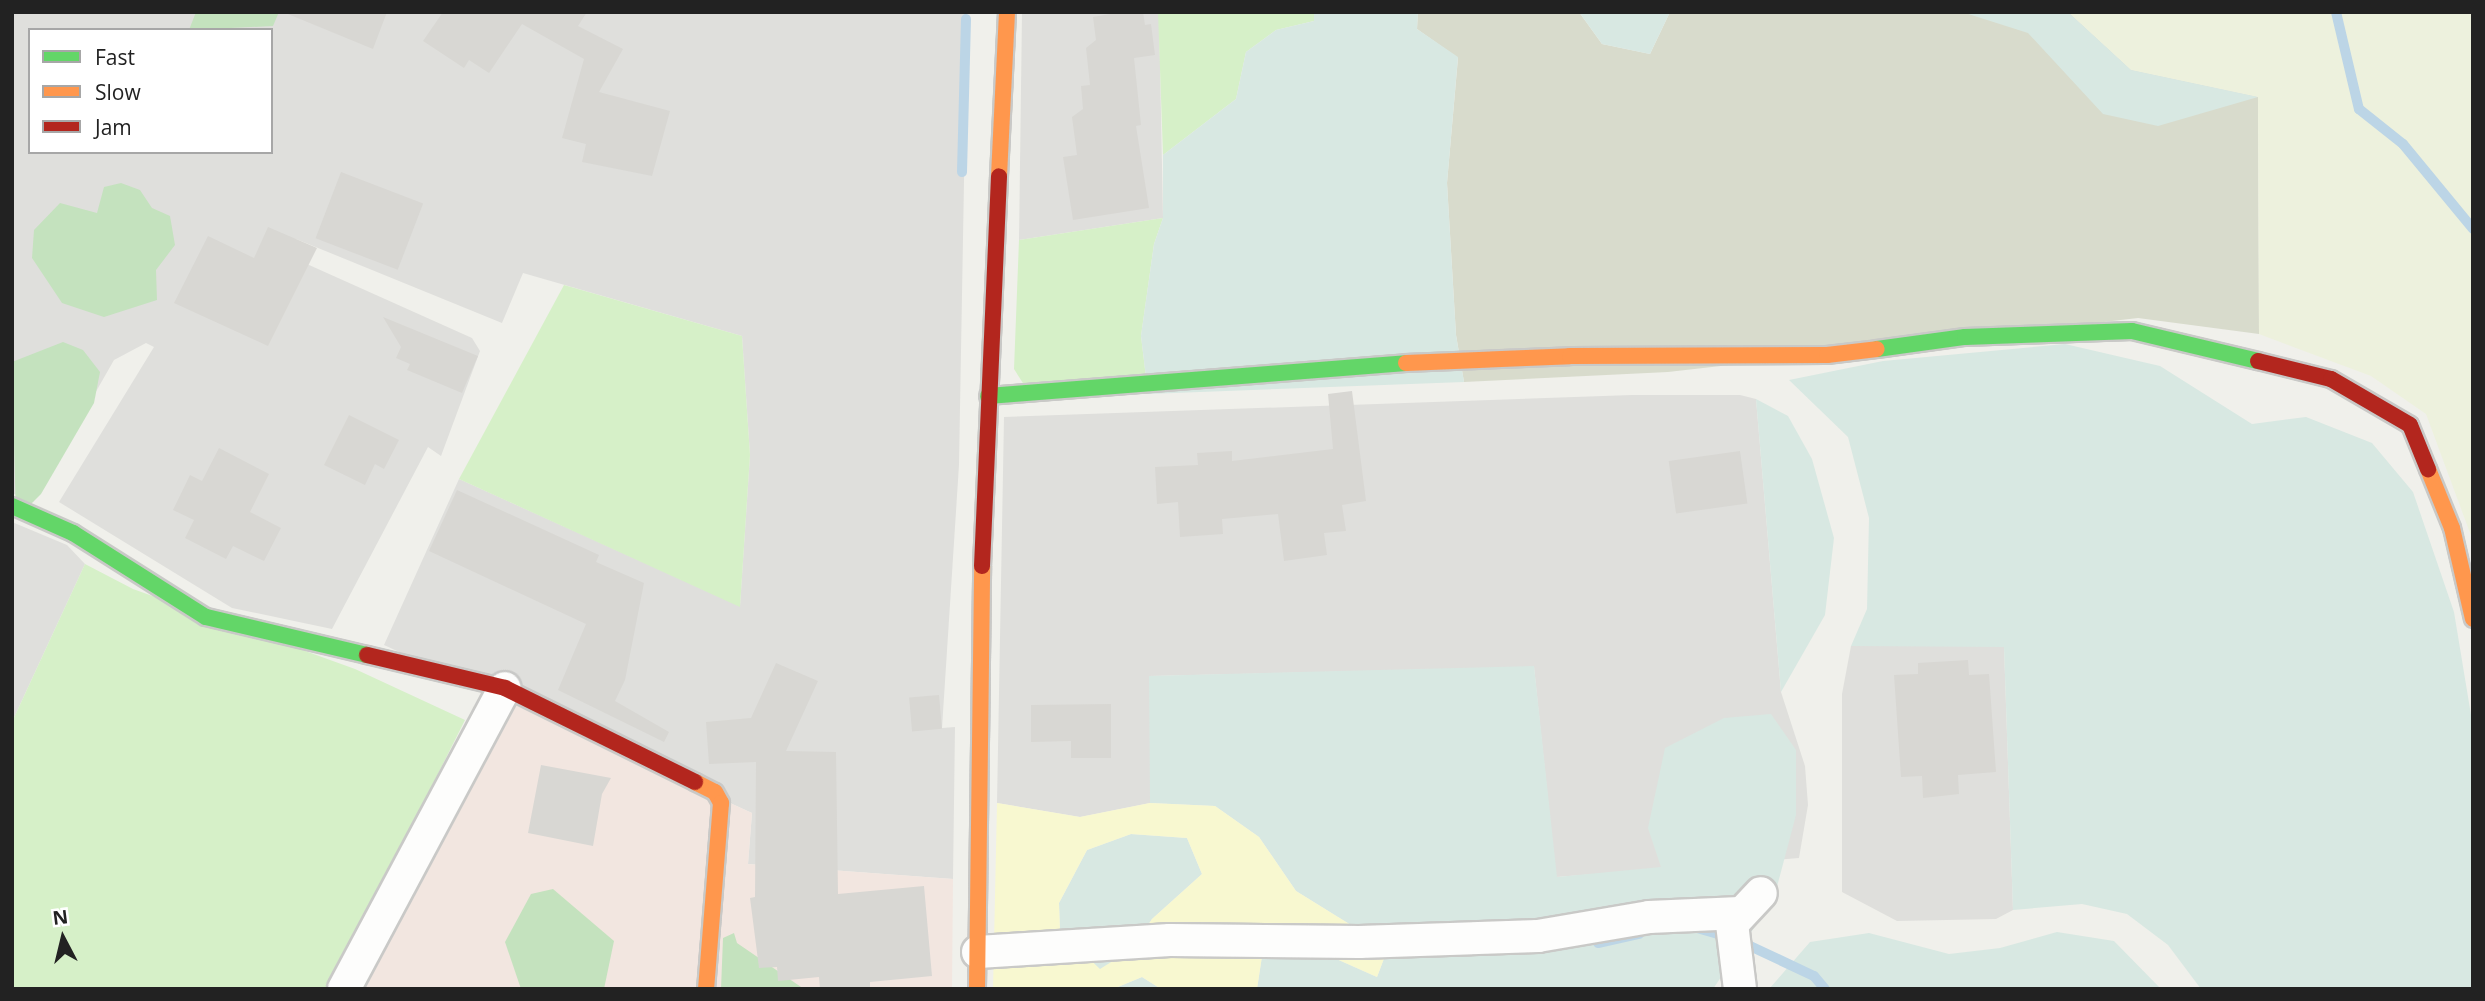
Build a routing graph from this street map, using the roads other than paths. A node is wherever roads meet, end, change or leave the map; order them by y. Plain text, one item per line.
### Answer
1 (1007, 12) edge
2 (988, 396) junction
3 (12, 506) edge
4 (2473, 620) edge
5 (505, 688) junction
6 (978, 953) junction
7 (345, 989) edge
8 (706, 989) edge
9 (977, 989) edge
10 (1740, 989) edge

1 - 2 street
2 - 4 street
2 - 6 street
3 - 5 street
5 - 7 street
5 - 8 street
6 - 9 street
6 - 10 street

